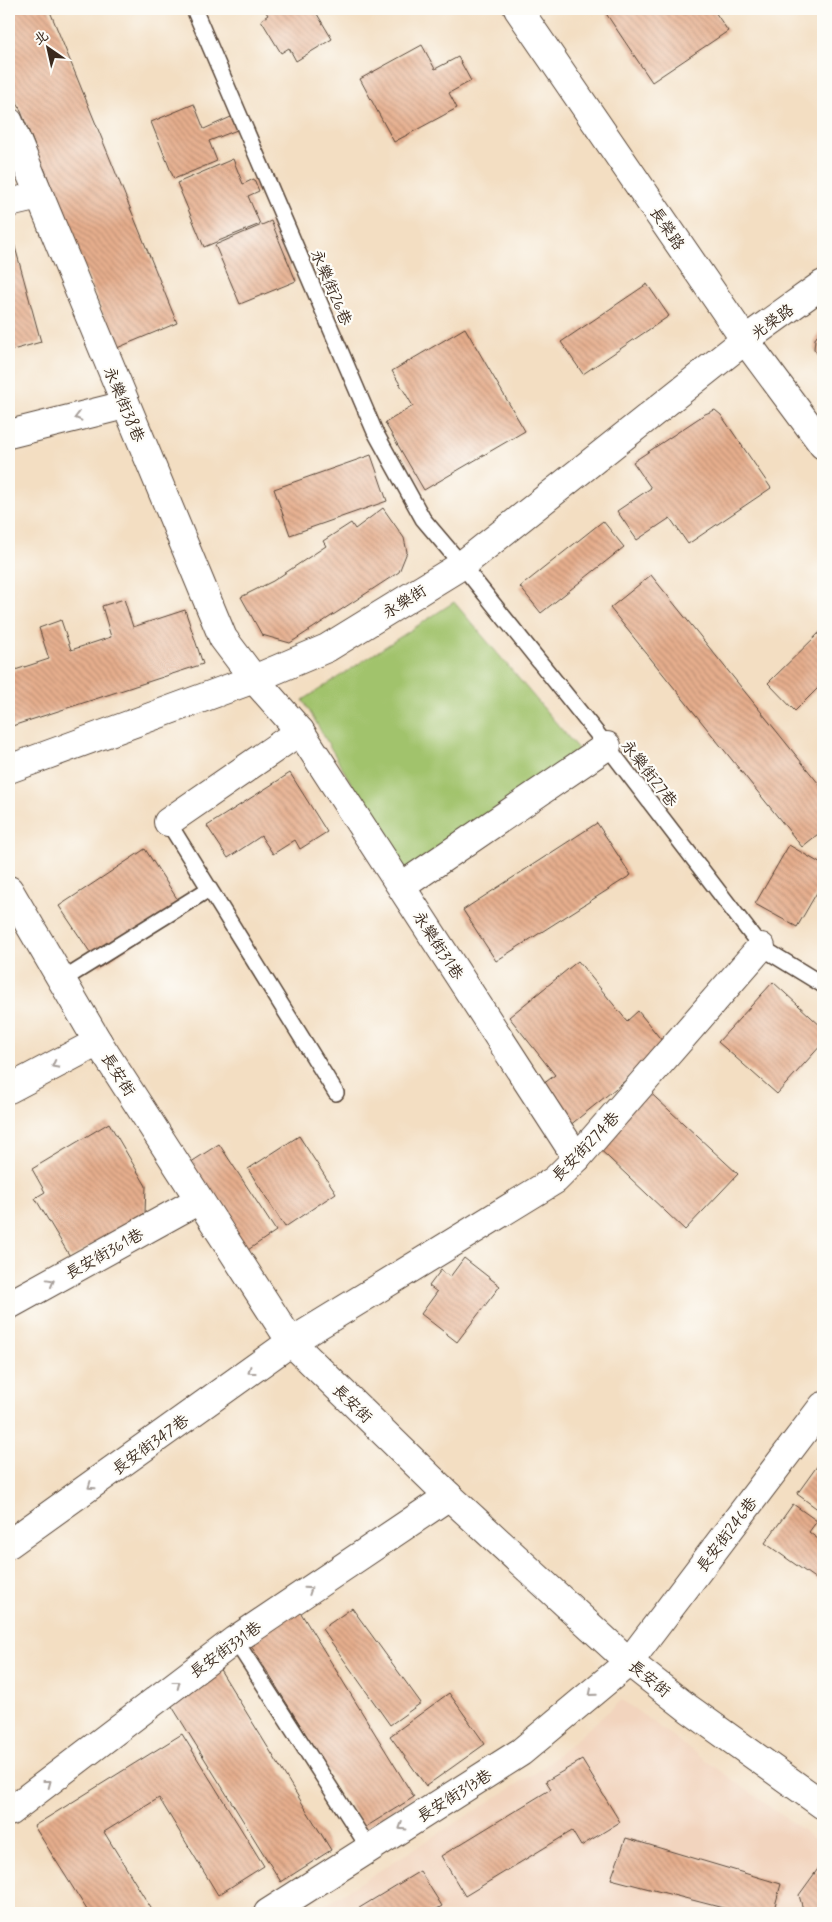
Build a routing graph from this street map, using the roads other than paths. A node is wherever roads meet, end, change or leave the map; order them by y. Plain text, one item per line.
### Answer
1 (194, 9) edge
2 (518, 9) edge
3 (9, 122) edge
4 (39, 196) junction
5 (9, 203) edge
6 (823, 284) edge
7 (745, 340) junction
8 (125, 405) junction
9 (9, 434) edge
10 (823, 445) edge
11 (462, 565) junction
12 (254, 680) junction
13 (300, 731) junction
14 (607, 746) junction
15 (9, 769) edge
16 (168, 822) joint
17 (402, 886) junction
18 (209, 889) junction
19 (9, 890) edge
20 (761, 947) junction
21 (61, 981) junction
22 (823, 985) edge
23 (98, 1042) junction
24 (9, 1089) edge
25 (336, 1093) dead end
26 (577, 1158) junction
27 (199, 1200) junction
28 (9, 1305) edge
29 (291, 1342) junction
30 (823, 1406) edge
31 (449, 1496) junction
32 (9, 1544) edge
33 (235, 1640) junction
34 (629, 1662) junction
35 (823, 1805) edge
36 (9, 1812) edge
37 (370, 1848) junction
38 (268, 1913) edge

1 - 11 lane, 永樂街26巷
2 - 7 street, 長榮路
3 - 4 street, 永樂街38巷
4 - 5 street
4 - 8 street, 永樂街38巷
6 - 7 street, 光榮路
7 - 10 street, 長榮路
7 - 11 street, 永樂街
8 -> 9 street
8 - 12 street, 永樂街38巷
11 - 12 street, 永樂街
11 - 14 lane, 永樂街27巷
12 - 13 street, 永樂街31巷
12 - 15 street, 永樂街
13 - 16 street
13 - 17 street, 永樂街31巷
14 - 17 street
14 - 20 lane, 永樂街27巷
16 - 18 lane
17 - 26 street, 永樂街31巷
18 - 21 lane
18 - 25 lane
19 - 21 street, 長安街
20 - 22 lane, 永樂街27巷
20 - 26 street, 長安街274巷
21 - 23 street, 長安街
23 -> 24 street
23 - 27 street, 長安街
26 - 29 street, 長安街274巷
28 -> 27 street, 長安街361巷
27 - 29 street, 長安街
29 - 31 street, 長安街
29 -> 32 street, 長安街347巷
30 - 34 street, 長安街246巷
33 -> 31 street, 長安街331巷
31 - 34 street, 長安街
36 -> 33 street, 長安街331巷
33 - 37 lane
34 - 35 street, 長安街
34 -> 37 street, 長安街313巷
37 - 38 street, 長安街313巷

